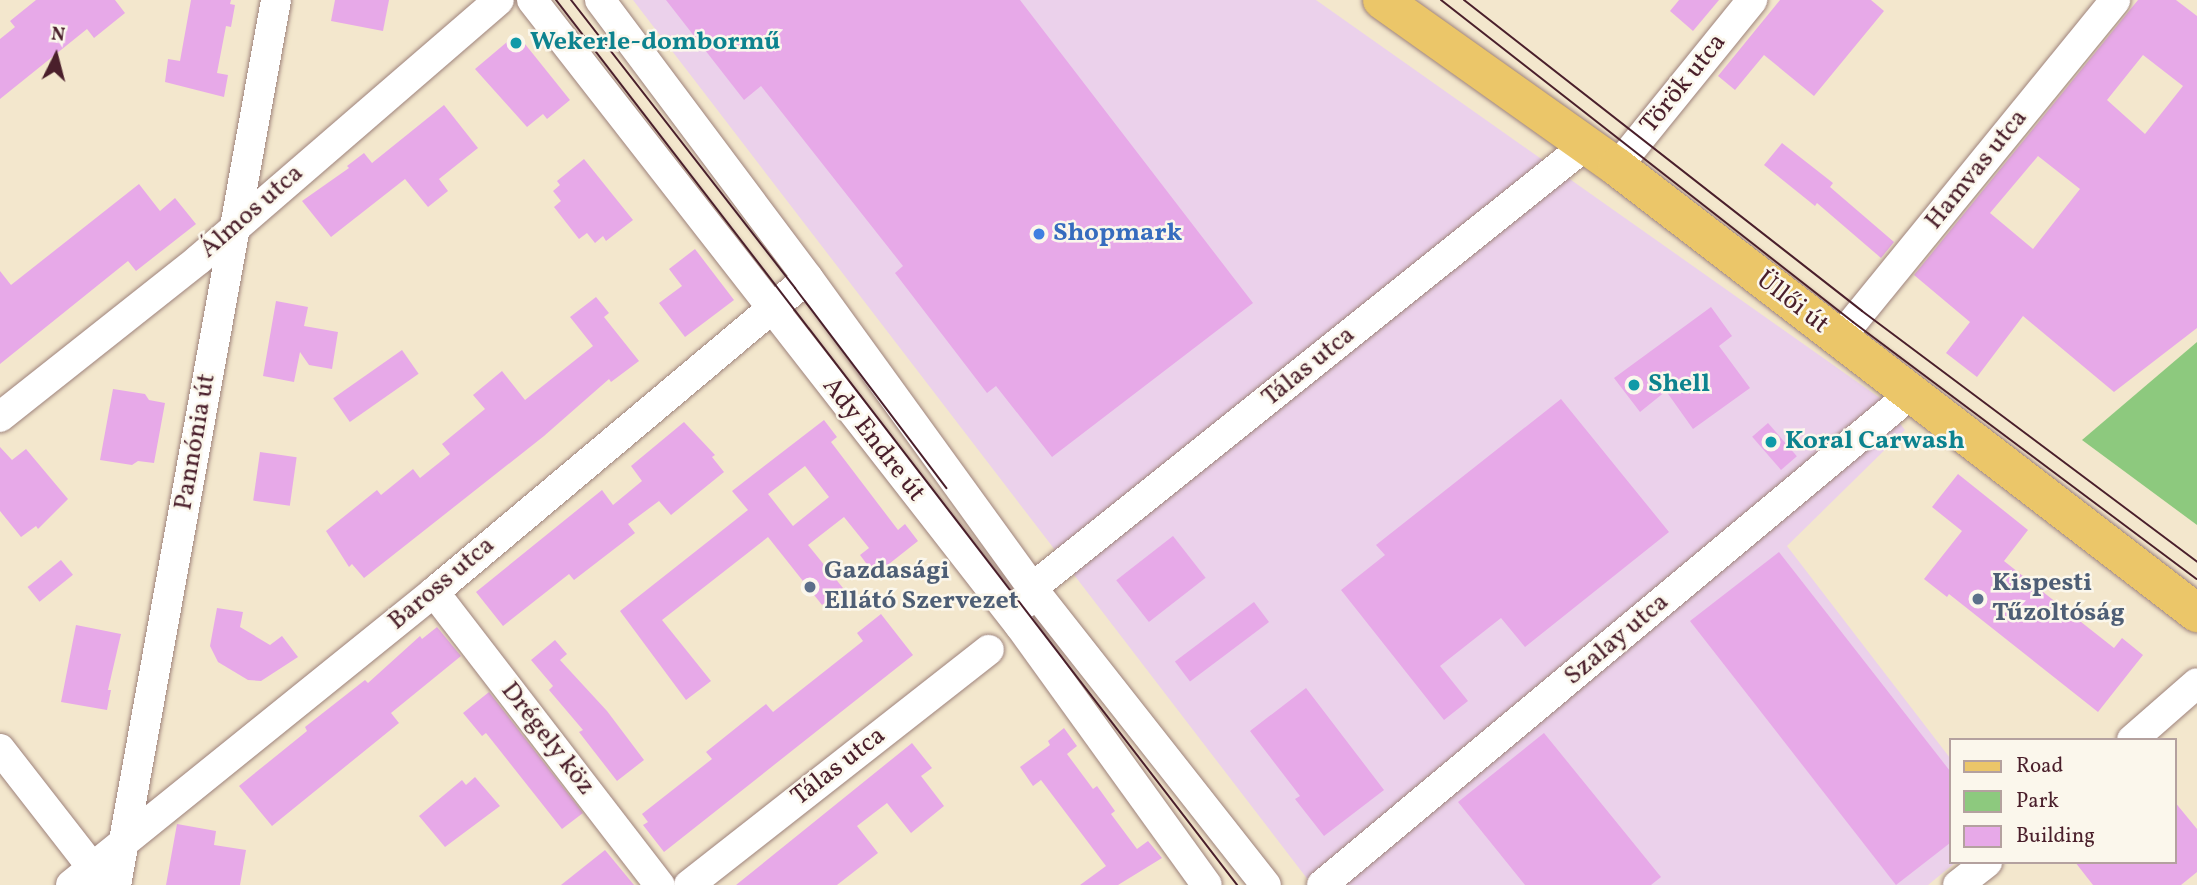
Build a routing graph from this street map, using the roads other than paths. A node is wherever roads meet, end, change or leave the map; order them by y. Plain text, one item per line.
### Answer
1 (276, 0) edge
2 (499, 0) edge
3 (532, 0) edge
4 (600, 0) edge
5 (1382, 0) edge
6 (1752, 0) edge
7 (2115, 0) edge
8 (1602, 156) junction
9 (234, 226) junction
10 (808, 278) junction
11 (771, 307) junction
12 (1839, 339) junction
13 (1912, 393) junction
14 (0, 417) edge
15 (1032, 588) junction
16 (991, 590) junction
17 (434, 592) junction
18 (2197, 613) edge
19 (1020, 626) junction
20 (989, 650) dead end
21 (2197, 683) edge
22 (2134, 738) edge
23 (0, 749) edge
24 (124, 842) junction
25 (1984, 864) edge
26 (96, 881) edge
27 (660, 885) edge
28 (690, 885) edge
29 (1207, 885) edge
30 (1266, 885) edge
31 (1322, 885) edge
32 (1958, 885) edge

1 - 9 street, Pannónia út
2 - 9 street, Álmos utca
3 - 11 street, Ady Endre út
4 - 10 street, Ady Endre út
5 - 8 main road, Üllői út
6 - 8 street, Török utca
7 - 12 street, Hamvas utca
8 - 12 main road, Üllői út
8 - 15 street, Tálas utca
9 - 14 street, Álmos utca
9 - 24 street, Pannónia út
10 - 11 street, Baross utca
10 - 15 street, Ady Endre út
11 - 16 street, Ady Endre út
11 - 17 street, Baross utca
12 - 13 main road, Üllői út
13 - 18 main road, Üllői út
13 - 31 street, Szalay utca
15 - 16 street
15 - 19 street
15 - 30 street, Ady Endre út
16 - 19 street, Ady Endre út
17 - 24 street, Baross utca
17 - 27 street, Drégely köz
19 - 29 street, Ady Endre út
20 - 28 street, Tálas utca
21 - 22 street
23 - 26 street
24 - 26 street, Pannónia út
25 - 32 street

